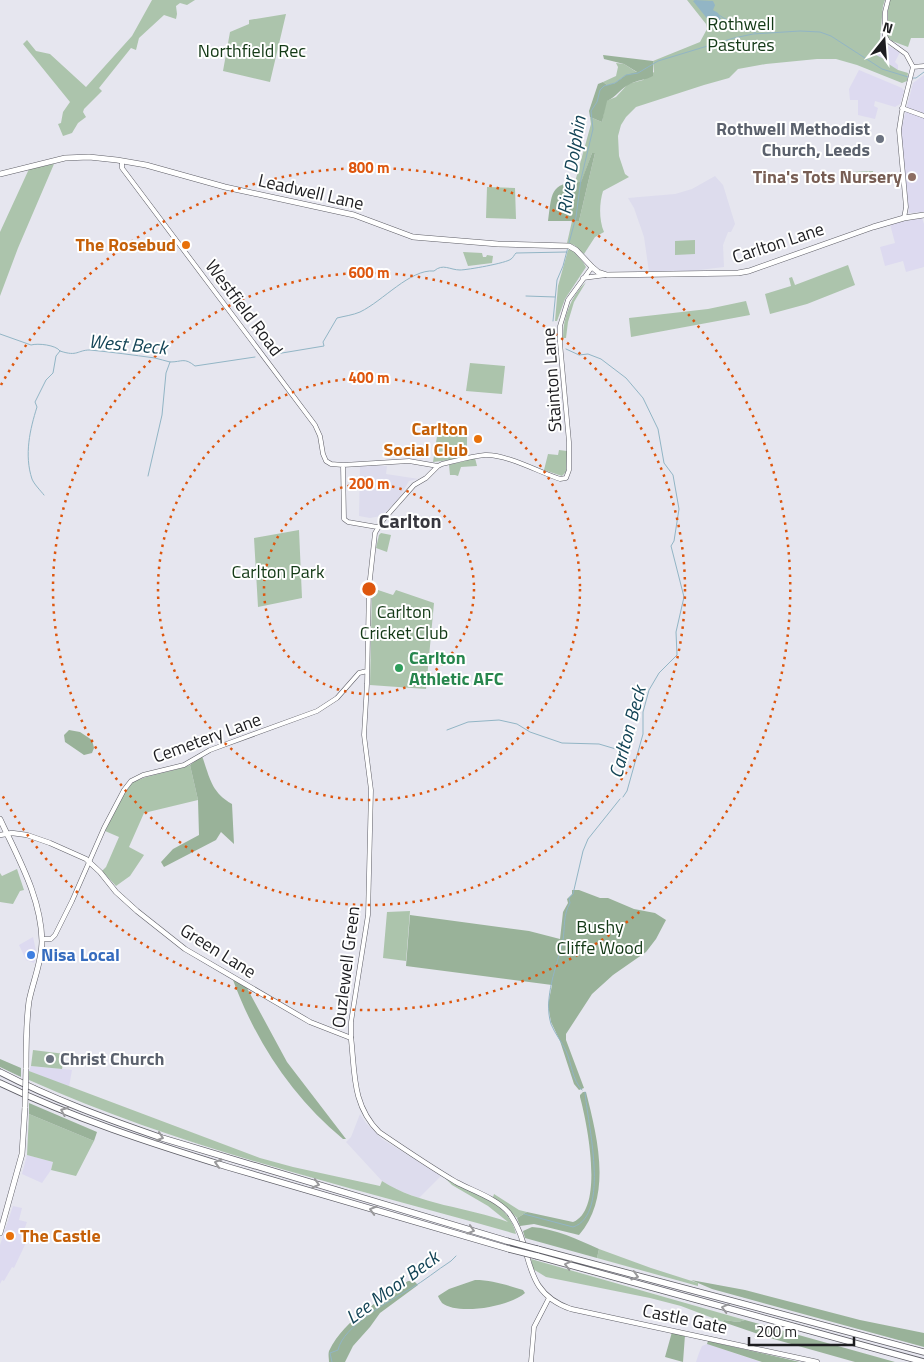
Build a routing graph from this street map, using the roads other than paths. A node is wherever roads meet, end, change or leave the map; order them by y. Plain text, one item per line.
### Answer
1 (888, 0) edge
2 (924, 66) edge
3 (913, 67) junction
4 (902, 108) junction
5 (924, 116) edge
6 (122, 160) junction
7 (0, 174) edge
8 (924, 215) edge
9 (904, 218) junction
10 (592, 267) junction
11 (607, 275) junction
12 (583, 278) junction
13 (343, 465) junction
14 (438, 466) junction
15 (378, 527) junction
16 (367, 671) junction
17 (0, 819) edge
18 (7, 834) junction
19 (0, 835) edge
20 (89, 862) junction
21 (42, 939) junction
22 (351, 1038) junction
23 (0, 1072) edge
24 (0, 1083) edge
25 (0, 1233) edge
26 (549, 1298) junction
27 (924, 1352) edge
28 (531, 1362) edge
29 (817, 1362) edge
30 (924, 1362) edge

1 - 3 street
2 - 3 street
3 - 4 street
4 - 5 street
4 - 9 street
6 - 7 main road, Leadwell Lane
6 - 10 main road, Leadwell Lane
6 - 13 street, Westfield Road
8 - 9 main road, Carlton Lane
9 - 11 main road, Carlton Lane
10 - 11 main road, Leadwell Lane
10 - 12 street, Stainton Lane
11 - 12 street
12 - 14 street, Stainton Lane
13 - 14 street
13 - 15 street
14 - 15 street
15 - 16 street, Ouzlewell Green
16 - 20 street, Cemetery Lane
16 - 22 street, Ouzlewell Green
17 - 18 main road
18 - 19 main road
18 - 20 main road
18 - 21 main road
20 - 21 street
20 - 22 main road, Green Lane
21 - 25 main road, bridge
22 - 26 main road, Ouzlewell Green
23 -> 27 highway, bridge
30 -> 24 highway, bridge
26 - 28 street
26 - 29 main road, Castle Gate

